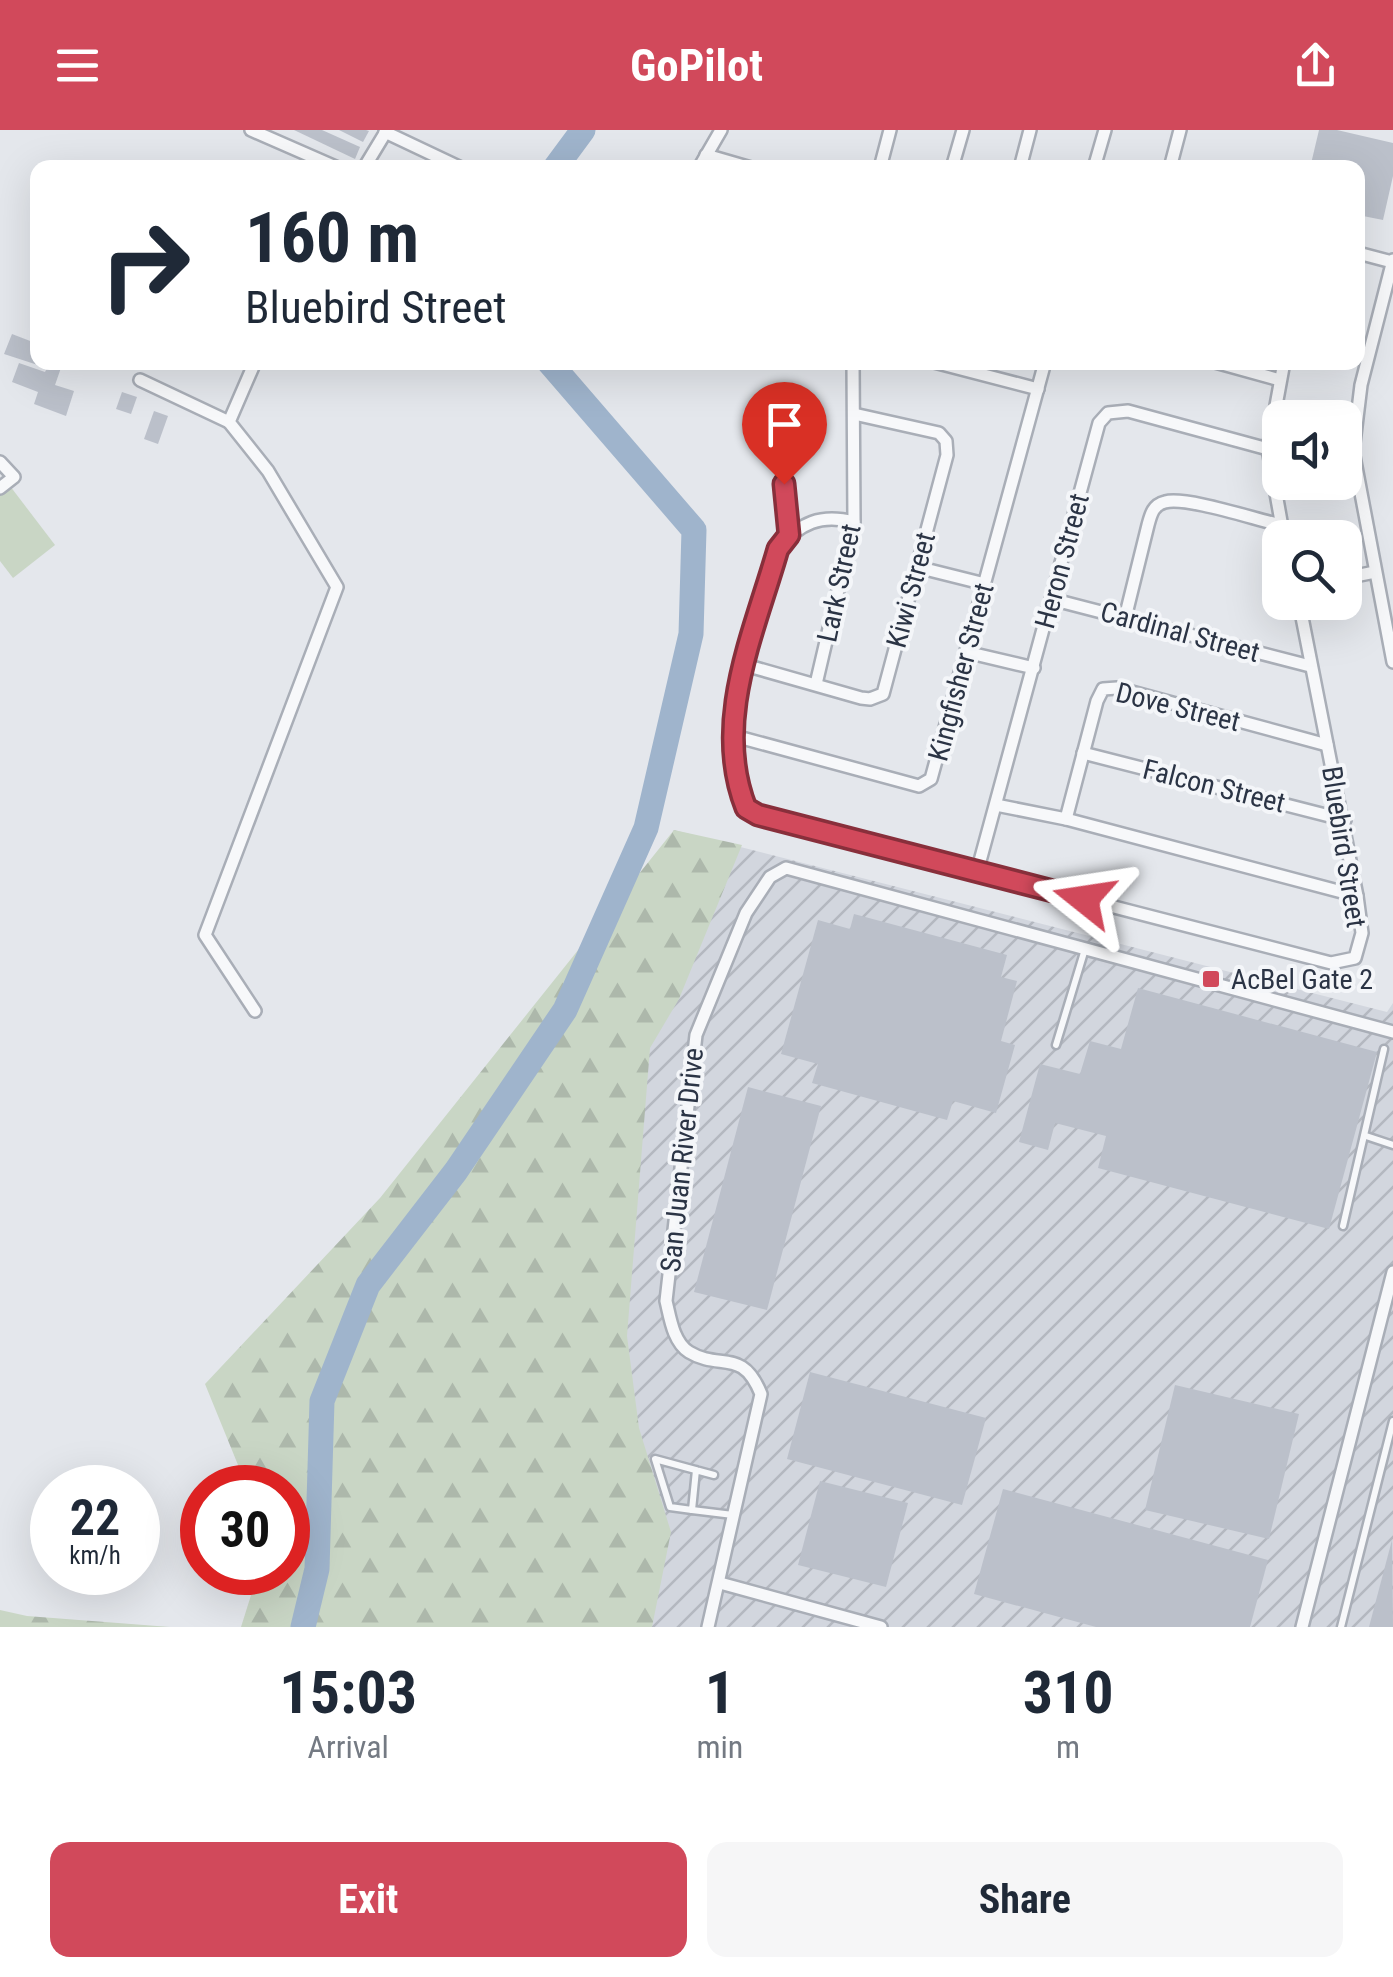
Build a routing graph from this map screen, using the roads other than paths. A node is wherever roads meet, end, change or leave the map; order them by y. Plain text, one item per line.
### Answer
1 (251, 130) edge
2 (721, 130) edge
3 (890, 130) edge
4 (963, 130) edge
5 (1030, 130) edge
6 (1105, 130) edge
7 (1180, 130) edge
8 (386, 131) edge
9 (320, 160) edge
10 (369, 160) edge
11 (446, 160) edge
12 (704, 160) edge
13 (882, 160) edge
14 (954, 160) edge
15 (1022, 160) edge
16 (1096, 160) edge
17 (1172, 160) edge
18 (1365, 255) edge
19 (1393, 261) edge
20 (251, 370) edge
21 (853, 370) edge
22 (965, 370) edge
23 (1043, 370) edge
24 (1244, 370) edge
25 (1282, 370) edge
26 (140, 380) dead end
27 (1280, 380) junction
28 (1038, 389) junction
29 (1277, 400) edge
30 (854, 414) junction
31 (228, 422) junction
32 (1262, 447) edge
33 (0, 462) edge
34 (784, 484) dead end
35 (0, 488) edge
36 (854, 522) junction
37 (1262, 526) edge
38 (789, 535) junction
39 (917, 566) junction
40 (1375, 572) junction
41 (1362, 575) edge
42 (985, 584) junction
43 (1050, 599) junction
44 (1125, 618) junction
45 (1302, 620) edge
46 (966, 652) junction
47 (1393, 662) edge
48 (745, 665) junction
49 (1310, 666) junction
50 (1034, 668) junction
51 (816, 684) junction
52 (731, 735) junction
53 (1327, 746) junction
54 (1083, 752) junction
55 (996, 805) junction
56 (1066, 819) junction
57 (1344, 820) junction
58 (978, 872) junction
59 (1357, 896) junction
60 (1085, 948) junction
61 (255, 1011) dead end
62 (1393, 1032) edge
63 (1056, 1045) dead end
64 (1384, 1049) dead end
65 (1366, 1136) junction
66 (1393, 1145) edge
67 (1343, 1226) dead end
68 (1393, 1272) edge
69 (1389, 1308) edge
70 (1393, 1421) edge
71 (696, 1470) junction
72 (714, 1474) dead end
73 (692, 1510) junction
74 (733, 1516) junction
75 (720, 1583) junction
76 (708, 1627) edge
77 (881, 1627) edge
78 (1302, 1627) edge
79 (1341, 1627) edge

1 - 9 street
2 - 12 street
3 - 13 street
4 - 14 street
5 - 15 street
6 - 16 street
7 - 17 street
8 - 10 street
8 - 11 street
18 - 19 street
19 - 40 street
20 - 31 street
21 - 30 street, Lark Street
22 - 28 street
23 - 28 street, Kingfisher Street
24 - 27 street
25 - 27 street
26 - 31 street
27 - 29 street
28 - 42 street, Kingfisher Street
30 - 36 street, Lark Street
30 - 39 street, Kiwi Street
31 - 61 street
32 - 43 street, Heron Street
33 - 35 street
34 - 38 street, Bluebird Street
36 - 38 street
36 - 51 street, Lark Street
37 - 44 street
38 - 48 street, Bluebird Street
39 - 42 street
39 - 51 street, Kiwi Street
40 - 41 street
40 - 47 street
42 - 46 street, Kingfisher Street
43 - 44 street, Cardinal Street
43 - 50 street, Heron Street
44 - 49 street, Cardinal Street
45 - 49 street, Bluebird Street
46 - 50 street
46 - 52 street, Kingfisher Street
48 - 51 street, Kiwi Street
48 - 52 street, Bluebird Street
49 - 53 street, Bluebird Street
50 - 55 street, Heron Street
52 - 58 street, Bluebird Street
53 - 54 street, Dove Street
53 - 57 street, Bluebird Street
54 - 56 street, Dove Street
54 - 57 street, Falcon Street
55 - 56 street
55 - 58 street, Heron Street
56 - 59 street
57 - 59 street, Bluebird Street
58 - 59 street, Bluebird Street
60 - 62 street, San Juan River Drive
60 - 63 lane
60 - 74 street, San Juan River Drive
64 - 65 lane
65 - 66 lane
65 - 67 lane
68 - 69 street
69 - 78 street
70 - 79 lane
71 - 72 lane
71 - 73 lane
71 - 73 lane
73 - 74 lane
74 - 75 street, San Juan River Drive
75 - 76 street, San Juan River Drive
75 - 77 street

